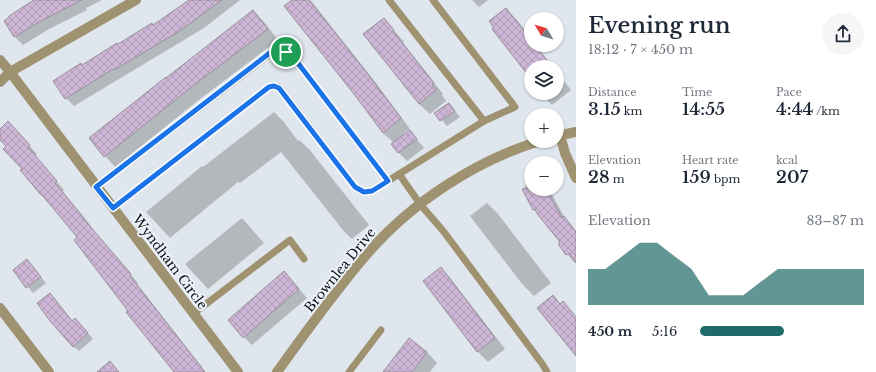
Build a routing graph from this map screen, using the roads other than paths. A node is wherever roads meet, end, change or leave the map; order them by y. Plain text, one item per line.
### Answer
1 (136, 0) edge
2 (389, 0) edge
3 (433, 0) edge
4 (0, 60) edge
5 (10, 72) junction
6 (0, 82) edge
7 (484, 121) junction
8 (576, 132) edge
9 (564, 135) edge
10 (524, 146) edge
11 (563, 148) edge
12 (399, 174) junction
13 (576, 178) edge
14 (388, 181) junction
15 (96, 187) junction
16 (420, 204) junction
17 (113, 208) junction
18 (304, 259) dead end
19 (0, 308) edge
20 (193, 314) junction
21 (381, 330) dead end
22 (49, 372) edge
23 (238, 372) edge
24 (277, 372) edge
25 (348, 372) edge
26 (546, 372) edge

1 - 5 street
2 - 7 lane
3 - 7 lane
4 - 5 street, Wyndham Circle
5 - 6 street
5 - 15 street, Wyndham Circle
7 - 12 lane
8 - 9 street
10 - 16 street, Brownlea Drive
11 - 13 street
12 - 14 lane
12 - 16 lane
14 - 15 lane
14 - 17 lane
15 - 17 street, Wyndham Circle
16 - 24 street, Brownlea Drive
16 - 26 lane
17 - 20 street, Wyndham Circle
18 - 20 lane
19 - 22 street
20 - 23 street, Wyndham Circle
21 - 25 lane

